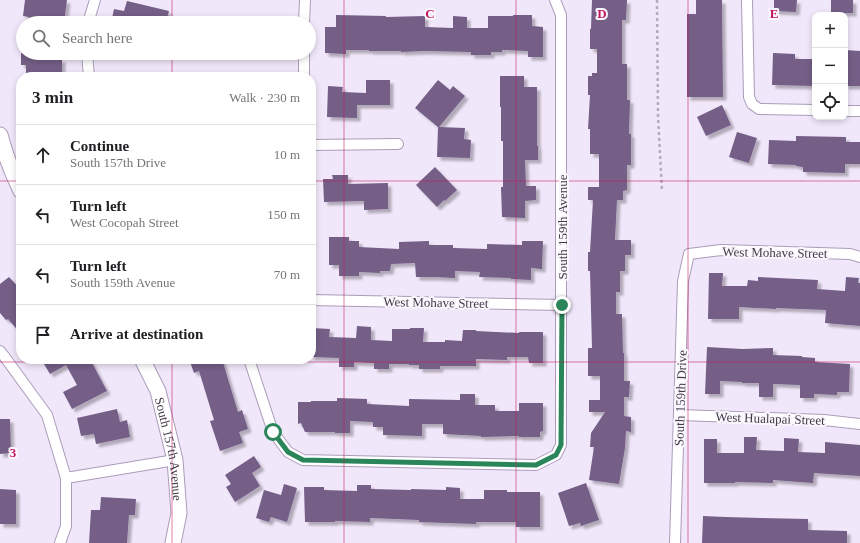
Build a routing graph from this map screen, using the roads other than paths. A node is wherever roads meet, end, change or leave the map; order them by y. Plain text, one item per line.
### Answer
1 (95, 0) edge
2 (304, 0) edge
3 (554, 0) edge
4 (747, 0) edge
5 (90, 16) edge
6 (304, 16) edge
7 (88, 60) edge
8 (304, 60) edge
9 (89, 72) edge
10 (304, 72) edge
11 (812, 110) edge
12 (848, 111) edge
13 (860, 111) edge
14 (0, 136) edge
15 (316, 144) edge
16 (398, 144) dead end
17 (16, 180) edge
18 (689, 254) joint
19 (860, 257) edge
20 (316, 300) edge
21 (562, 305) junction
22 (2, 355) edge
23 (144, 364) edge
24 (251, 364) edge
25 (680, 415) junction
26 (860, 424) edge
27 (175, 460) junction
28 (66, 478) junction
29 (60, 543) edge
30 (173, 543) edge
31 (675, 543) edge

1 - 5 street
2 - 6 street
3 - 21 street, South 159th Avenue
4 - 11 street
7 - 9 street
8 - 10 street
12 - 13 street
14 - 17 street
15 - 16 street
18 - 19 street, West Mohave Street
18 - 25 street, South 159th Drive
20 - 21 street, West Mohave Street
21 - 24 street, South 159th Avenue
22 - 28 street
23 - 27 street, South 157th Avenue
25 - 26 street, West Hualapai Street
25 - 31 street, South 159th Drive
27 - 28 street
27 - 30 street, South 157th Avenue
28 - 29 street

